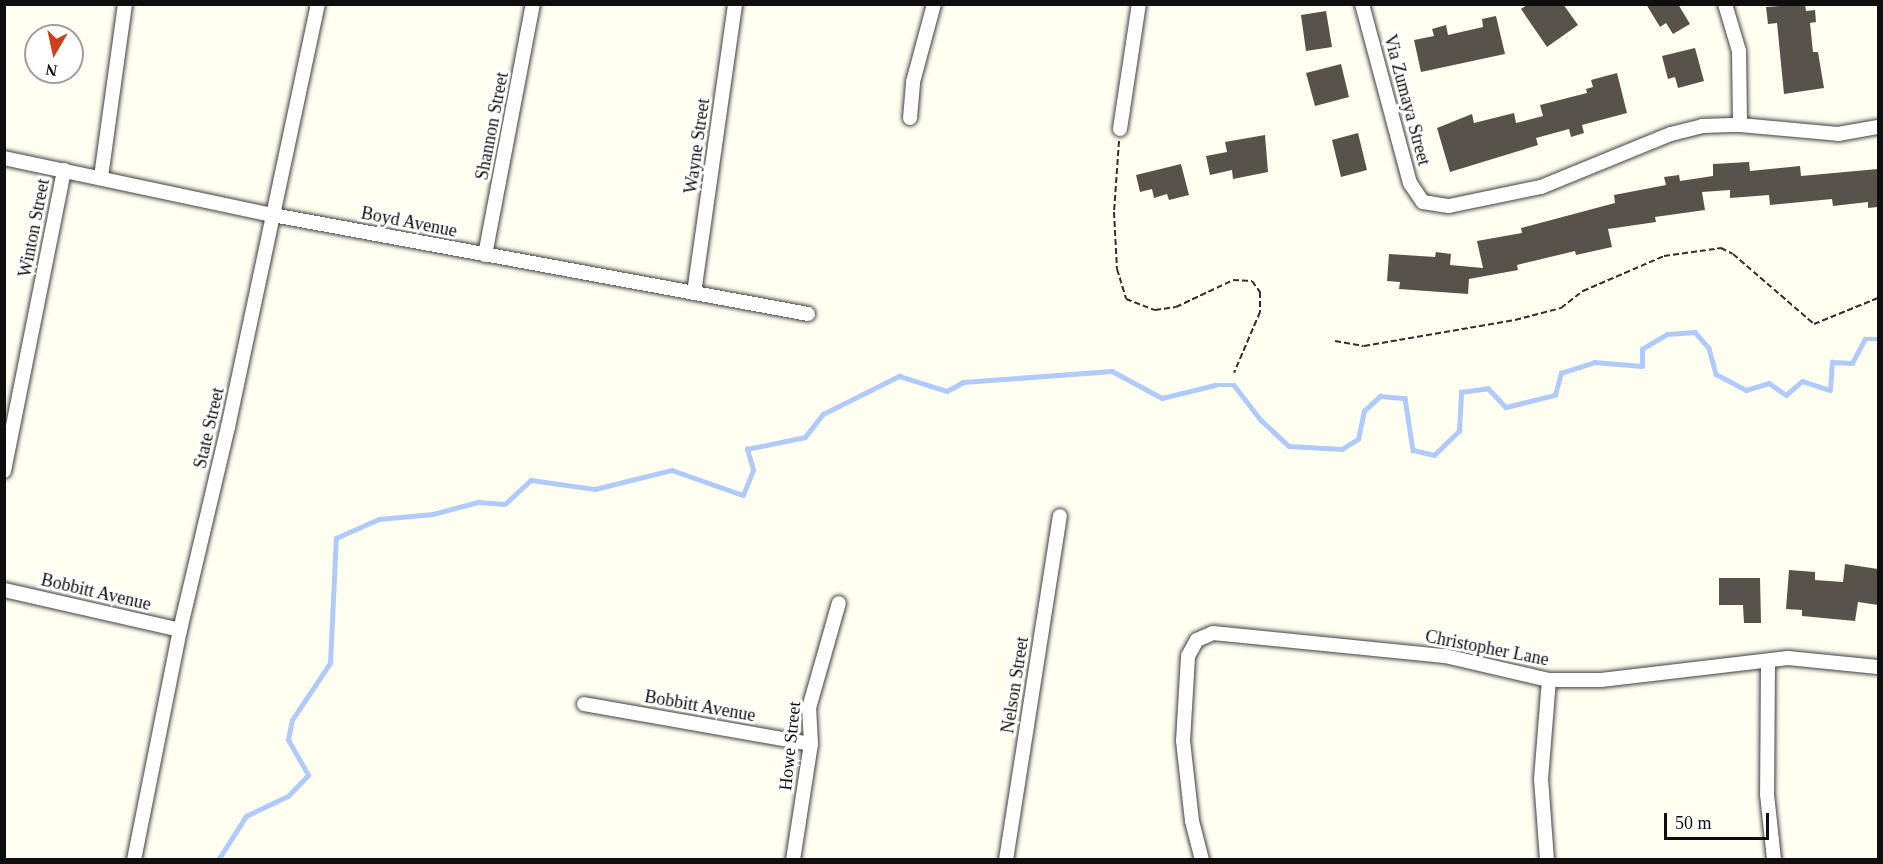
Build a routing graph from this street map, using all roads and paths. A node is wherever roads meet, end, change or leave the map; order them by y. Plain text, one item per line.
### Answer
1 (125, 4) edge
2 (318, 4) edge
3 (533, 4) edge
4 (735, 4) edge
5 (934, 4) edge
6 (1139, 4) edge
7 (1725, 4) edge
8 (1365, 5) edge
9 (910, 118) dead end
10 (1740, 125) junction
11 (1878, 127) edge
12 (1120, 129) joint
13 (4, 158) edge
14 (64, 170) junction
15 (101, 177) junction
16 (273, 215) junction
17 (485, 255) junction
18 (694, 292) junction
19 (1878, 298) edge
20 (808, 314) dead end
21 (1335, 341) dead end
22 (1234, 373) dead end
23 (4, 471) edge
24 (1060, 516) dead end
25 (4, 590) edge
26 (839, 603) dead end
27 (180, 630) junction
28 (1768, 661) junction
29 (1878, 667) edge
30 (1549, 680) junction
31 (584, 704) dead end
32 (811, 744) junction
33 (134, 860) edge
34 (793, 860) edge
35 (1006, 860) edge
36 (1202, 860) edge
37 (1547, 860) edge
38 (1774, 860) edge

1 - 15 street
2 - 16 street, State Street
3 - 17 street, Shannon Street
4 - 18 street, Wayne Street
5 - 9 street
6 - 12 street
7 - 10 street
8 - 10 street, Via Zumaya Street
10 - 11 street
12 - 22 path
13 - 14 street, Boyd Avenue
14 - 15 street, Boyd Avenue
14 - 23 street, Winton Street
15 - 16 street, Boyd Avenue
16 - 17 street, Boyd Avenue
16 - 27 street, State Street
17 - 18 street, Boyd Avenue
18 - 20 street, Boyd Avenue
19 - 21 path
24 - 35 street, Nelson Street
25 - 27 street, Bobbitt Avenue
26 - 32 street, Howe Street
27 - 33 street, State Street
28 - 29 street, Christopher Lane
28 - 30 street, Christopher Lane
28 - 38 street
30 - 36 street, Christopher Lane
30 - 37 street
31 - 32 street, Bobbitt Avenue
32 - 34 street, Howe Street

